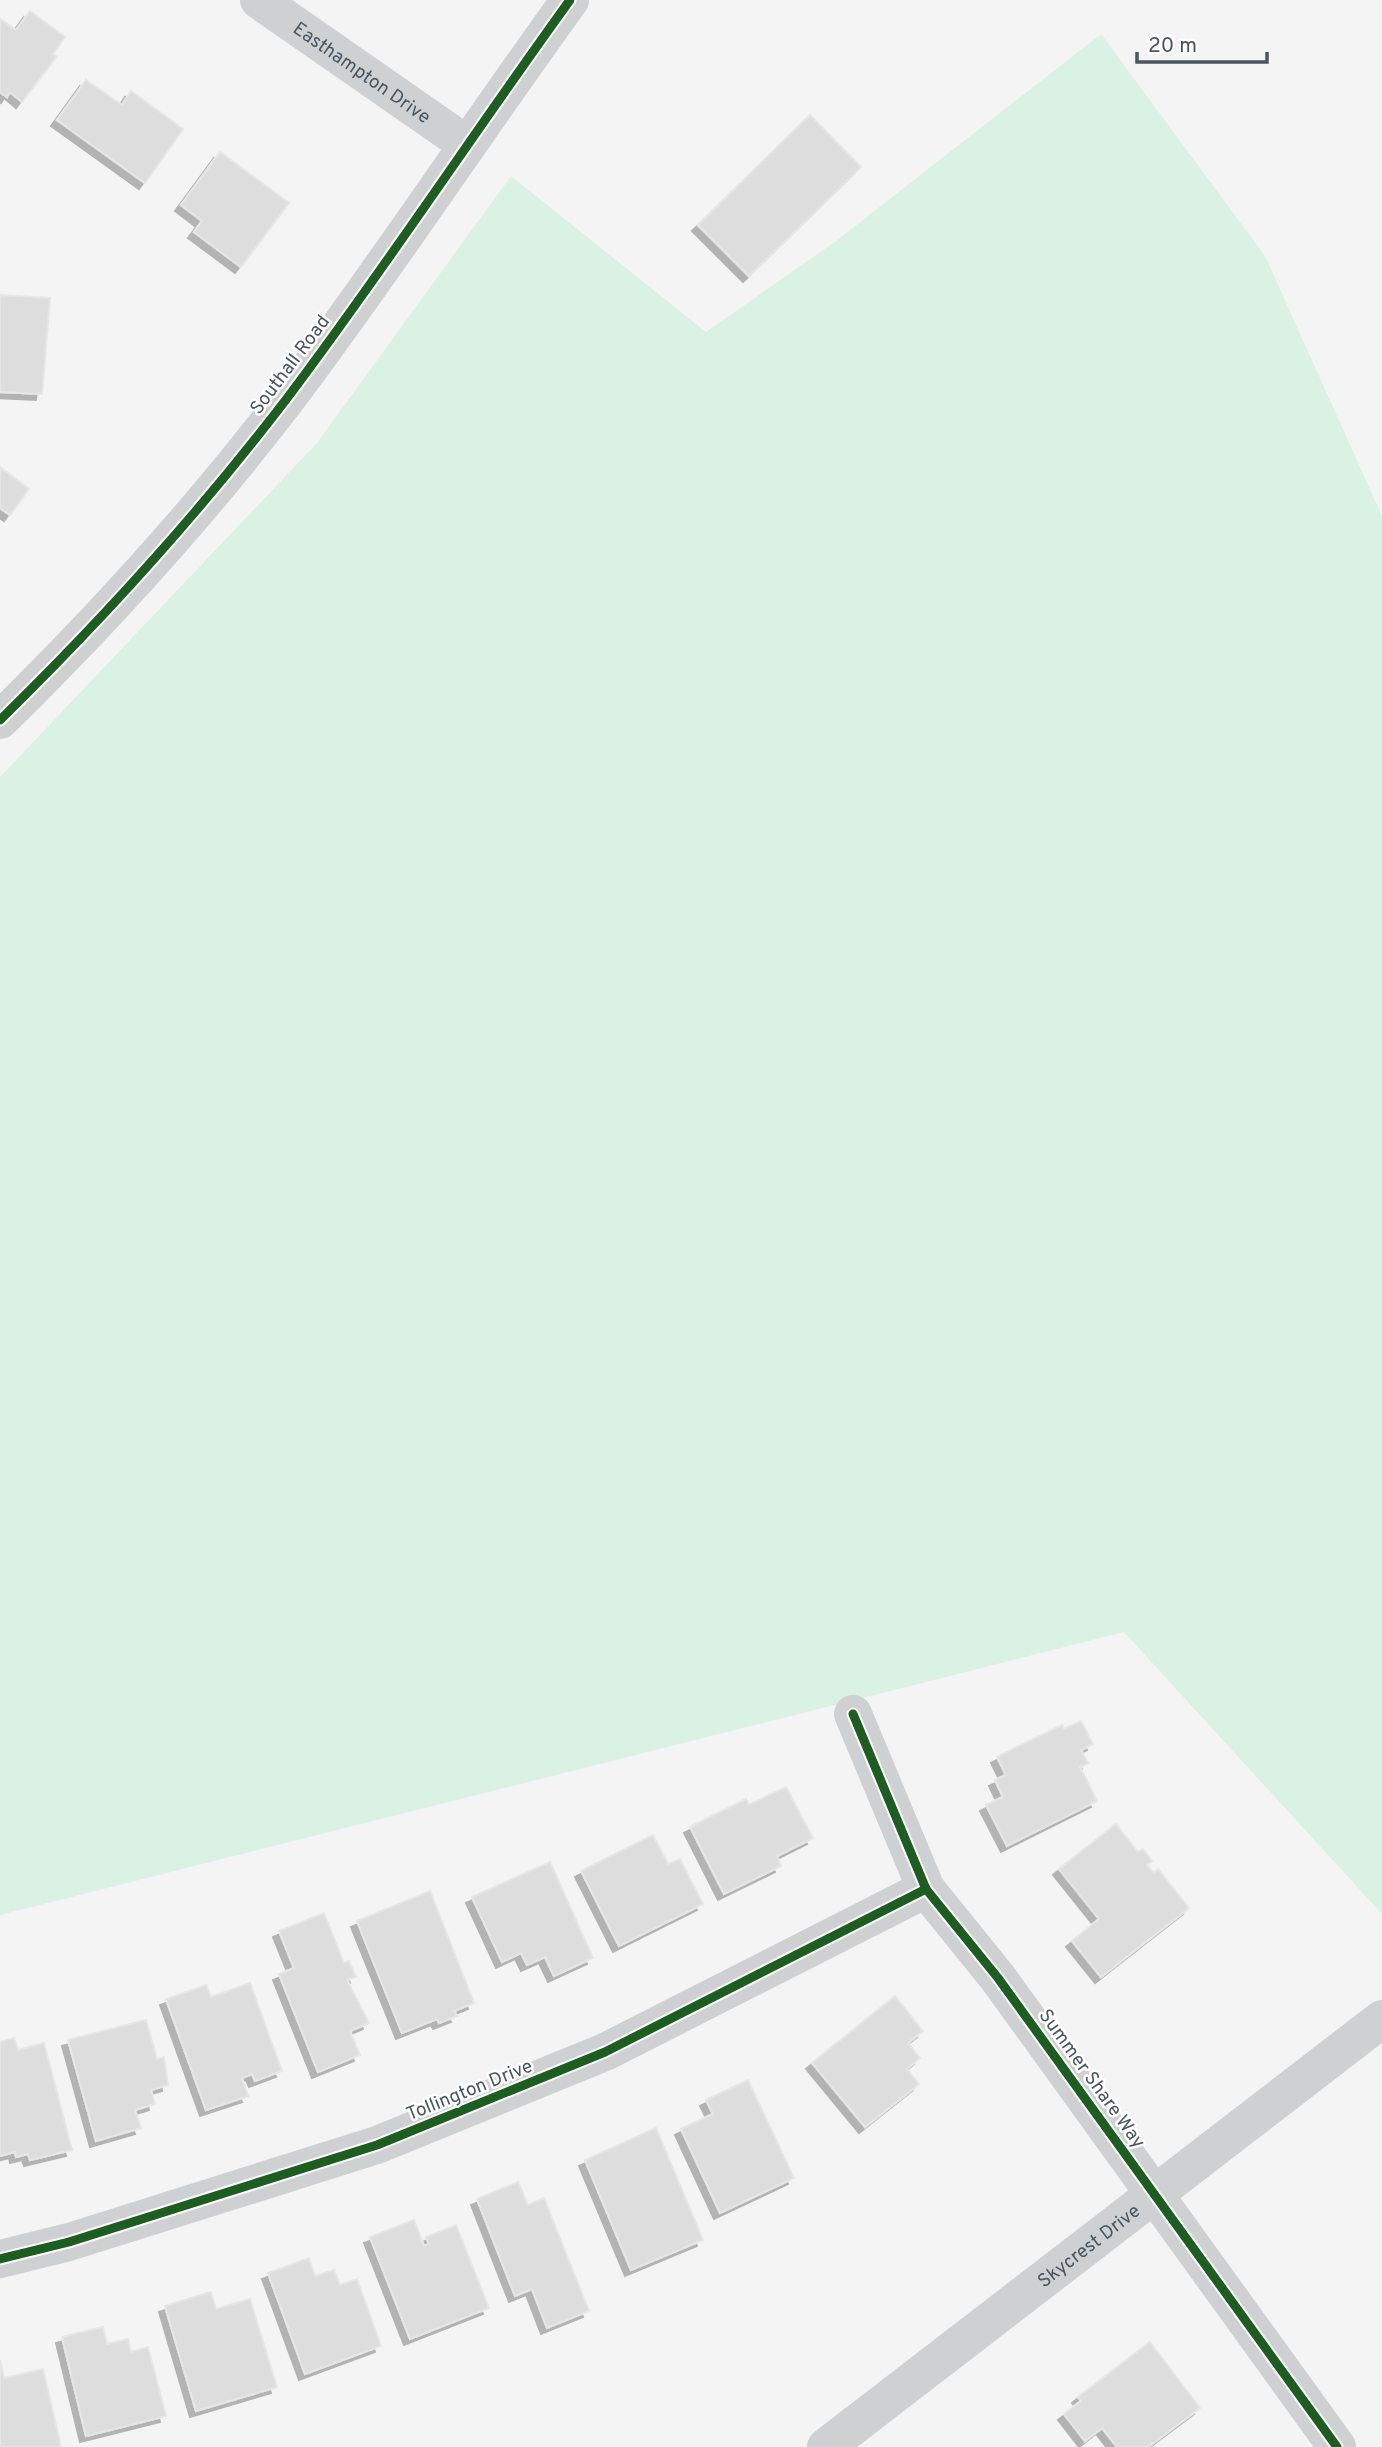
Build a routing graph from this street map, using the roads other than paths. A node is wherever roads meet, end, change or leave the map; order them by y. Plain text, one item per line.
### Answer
1 (259, 0) edge
2 (570, 0) edge
3 (466, 144) junction
4 (0, 720) edge
5 (853, 1714) dead end
6 (926, 1889) junction
7 (1382, 2019) edge
8 (1156, 2193) junction
9 (0, 2259) edge
10 (826, 2447) edge
11 (1337, 2447) edge

1 - 3 street, Easthampton Drive
2 - 3 street, Southall Road
3 - 4 street, Southall Road
5 - 6 street, Summer Share Way
6 - 8 street, Summer Share Way
6 - 9 street, Tollington Drive
7 - 8 street, Skycrest Drive
8 - 10 street, Skycrest Drive
8 - 11 street, Summer Share Way

